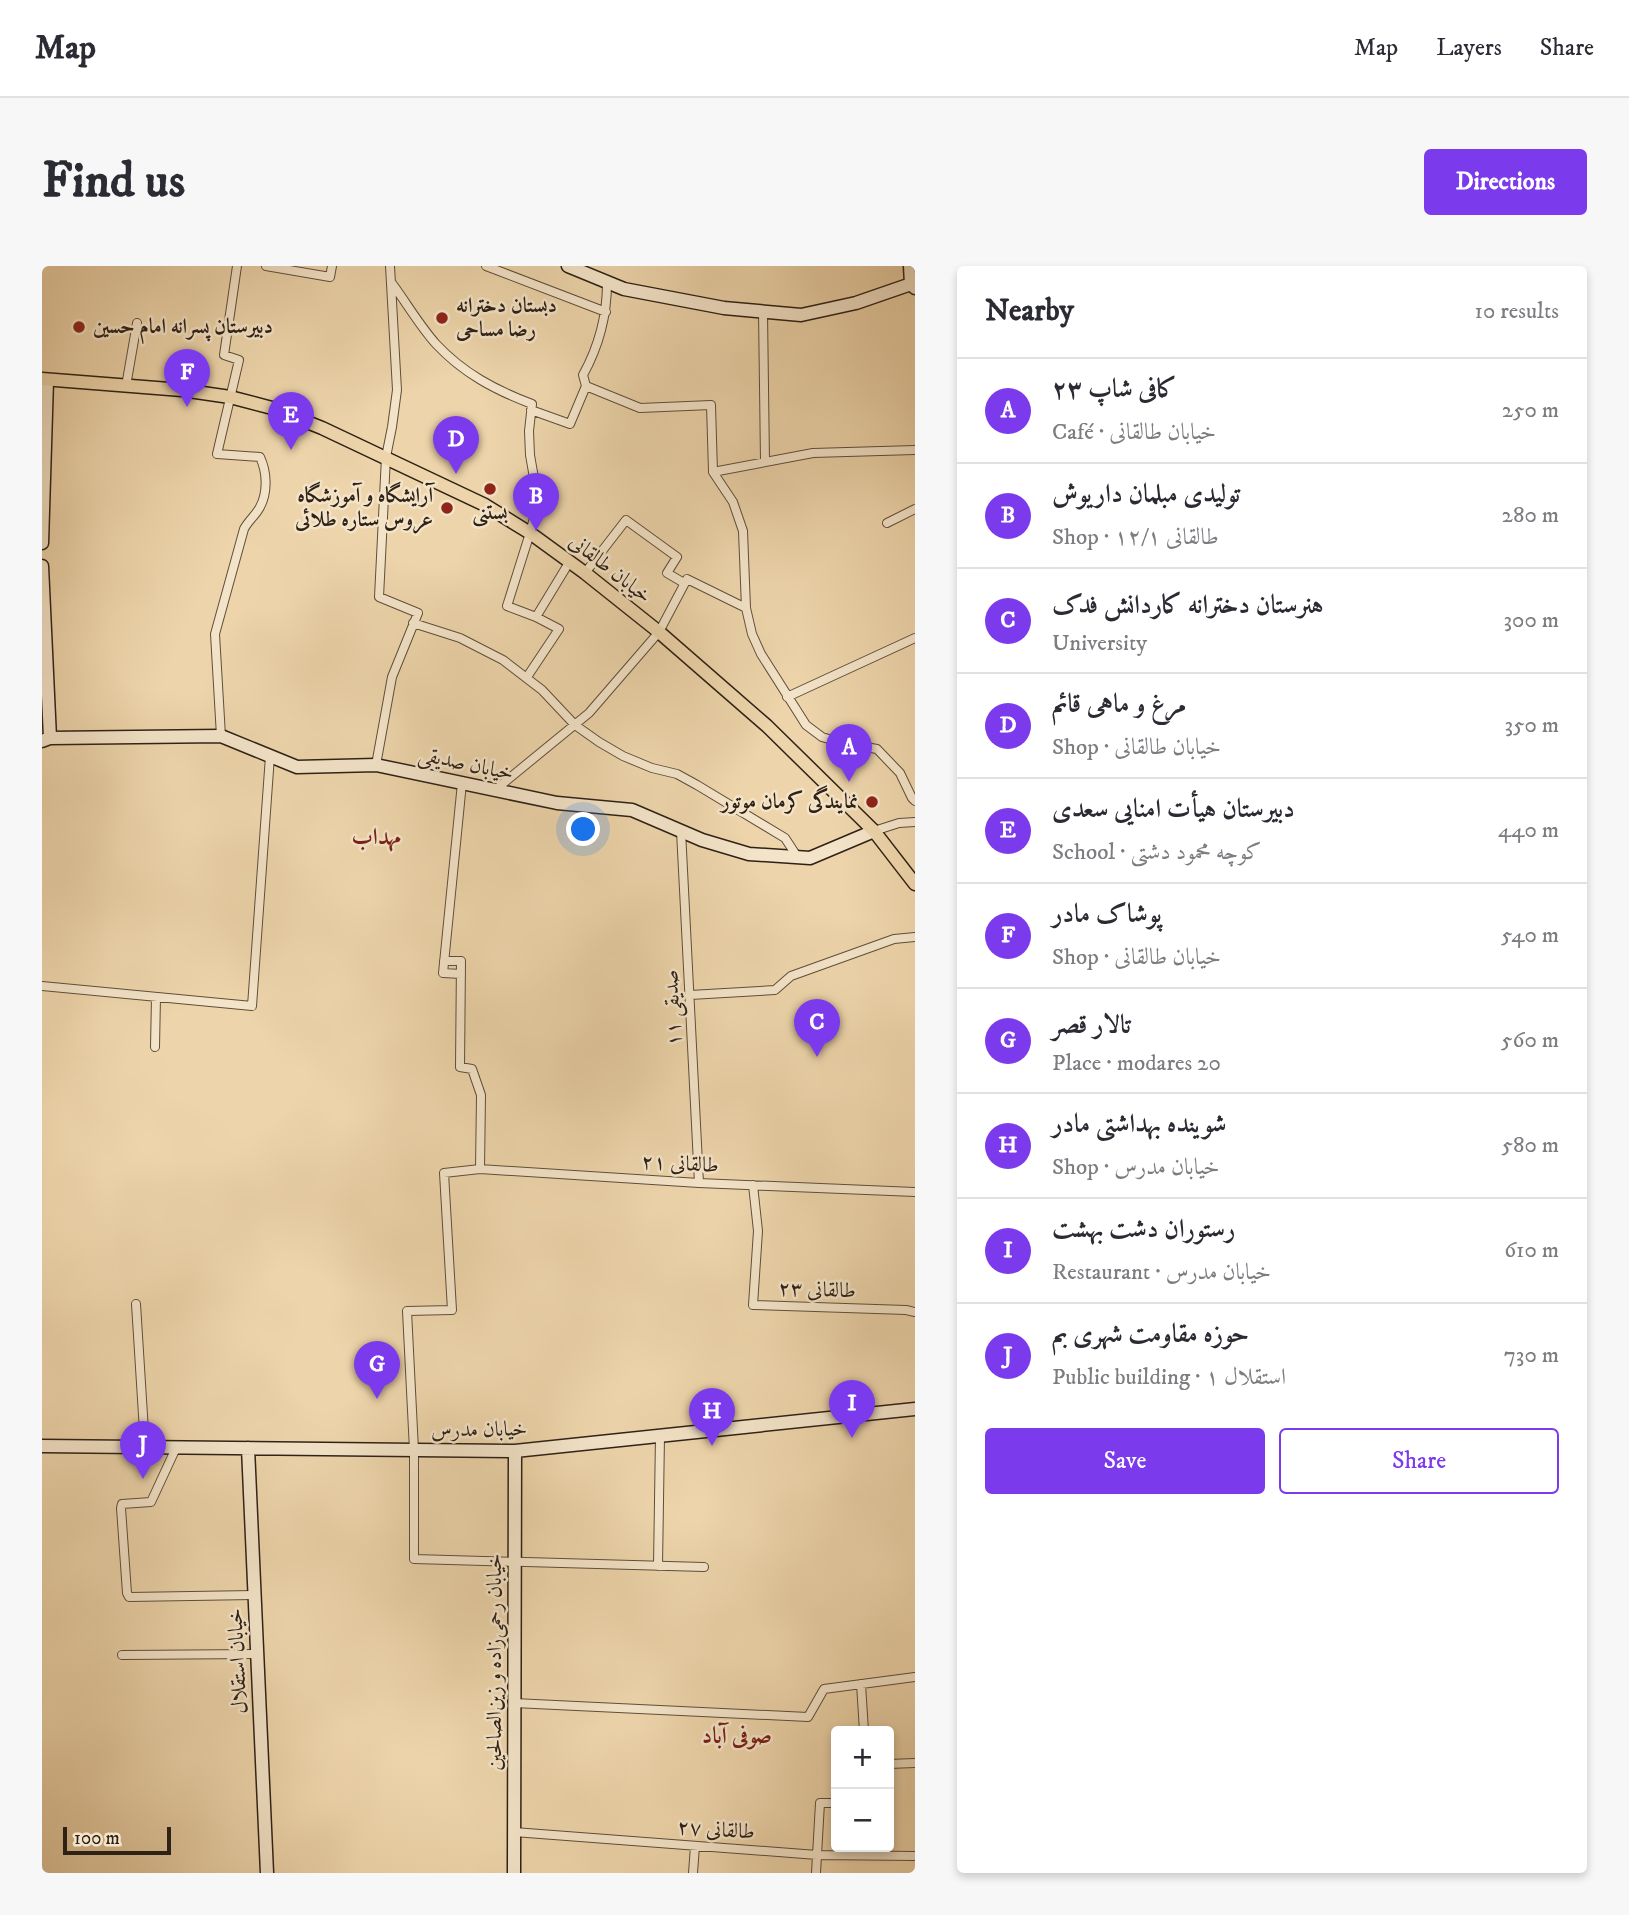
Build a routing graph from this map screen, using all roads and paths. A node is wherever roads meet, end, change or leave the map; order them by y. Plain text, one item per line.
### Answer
1 (237, 266) edge
2 (267, 266) edge
3 (332, 266) edge
4 (390, 266) edge
5 (485, 266) edge
6 (568, 266) edge
7 (909, 266) edge
8 (587, 270) edge
9 (391, 282) junction
10 (607, 283) junction
11 (913, 286) edge
12 (606, 312) junction
13 (763, 312) junction
14 (137, 323) dead end
15 (44, 379) edge
16 (126, 386) junction
17 (586, 386) junction
18 (230, 397) junction
19 (532, 407) junction
20 (915, 450) edge
21 (386, 457) junction
22 (765, 462) junction
23 (713, 472) junction
24 (915, 509) edge
25 (887, 523) dead end
26 (530, 533) junction
27 (42, 543) edge
28 (570, 561) junction
29 (42, 566) edge
30 (584, 573) junction
31 (686, 581) junction
32 (746, 608) junction
33 (536, 617) junction
34 (414, 623) junction
35 (659, 632) junction
36 (915, 638) edge
37 (527, 677) junction
38 (787, 697) junction
39 (575, 725) junction
40 (221, 736) junction
41 (46, 740) edge
42 (270, 756) junction
43 (376, 765) junction
44 (462, 783) junction
45 (495, 790) junction
46 (915, 801) edge
47 (915, 822) edge
48 (681, 831) junction
49 (874, 831) junction
50 (798, 858) junction
51 (915, 884) edge
52 (915, 937) edge
53 (444, 961) junction
54 (461, 974) junction
55 (42, 986) edge
56 (690, 995) junction
57 (156, 997) junction
58 (155, 1047) dead end
59 (480, 1169) junction
60 (699, 1183) junction
61 (753, 1185) junction
62 (915, 1192) edge
63 (136, 1304) dead end
64 (915, 1312) edge
65 (915, 1409) edge
66 (660, 1436) junction
67 (42, 1446) edge
68 (145, 1447) junction
69 (176, 1448) junction
70 (248, 1448) junction
71 (414, 1450) junction
72 (515, 1451) junction
73 (515, 1562) junction
74 (658, 1566) junction
75 (704, 1567) dead end
76 (254, 1595) junction
77 (257, 1654) junction
78 (121, 1655) dead end
79 (915, 1677) edge
80 (861, 1684) junction
81 (514, 1703) junction
82 (864, 1726) edge
83 (915, 1763) edge
84 (894, 1764) edge
85 (831, 1803) edge
86 (514, 1832) junction
87 (695, 1846) junction
88 (817, 1855) junction
89 (915, 1856) edge
90 (267, 1873) edge
91 (513, 1873) edge
92 (693, 1873) edge
93 (816, 1873) edge

1 - 18 street
2 - 3 street
4 - 9 street
5 - 12 street
6 - 8 street
7 - 11 street
8 - 10 street
9 - 19 street
9 - 21 street
10 - 12 street
10 - 13 street
11 - 13 street
12 - 17 street
13 - 22 street
14 - 16 street
15 - 16 main road, خیابان طالقانی
15 - 27 street
16 - 18 main road, خیابان طالقانی
17 - 19 street
17 - 23 street
18 - 21 main road, خیابان طالقانی
18 - 40 street
19 - 26 street
20 - 22 street
21 - 26 main road, خیابان طالقانی
21 - 34 street
22 - 23 street
23 - 32 street
24 - 25 street
26 - 28 main road, خیابان طالقانی
26 - 33 street
28 - 30 main road, خیابان طالقانی
28 - 33 street
29 - 41 street
30 - 31 street
30 - 35 main road, خیابان طالقانی
31 - 32 street
31 - 35 street
32 - 38 street
33 - 37 street
34 - 37 street
34 - 43 street
35 - 39 street
35 - 49 main road, خیابان طالقانی
36 - 38 street
37 - 39 street
38 - 46 street
39 - 45 street
39 - 50 street
40 - 41 street, خیابان صدیقی
40 - 42 street, خیابان صدیقی
42 - 43 street, خیابان صدیقی
42 - 57 street
43 - 44 street, خیابان صدیقی
44 - 45 street, خیابان صدیقی
44 - 53 street
45 - 48 street, خیابان صدیقی
47 - 49 street
48 - 50 street, خیابان صدیقی
48 - 56 street, صدیقی ۱۱
49 - 50 street, خیابان صدیقی
49 - 51 main road, خیابان طالقانی
52 - 56 street
53 - 54 street
53 - 54 street
54 - 59 street
55 - 57 street
56 - 60 street, صدیقی ۱۱
57 - 58 street
59 - 60 street, طالقانی ۲۱
59 - 71 street, طالقانی ۲۱
60 - 61 street, طالقانی ۲۱
61 - 62 street, طالقانی ۲۱
61 - 64 street, طالقانی ۲۳
63 - 68 street
65 - 66 street, خیابان مدرس
66 - 72 street, خیابان مدرس
66 - 74 street
67 - 68 street, خیابان مدرس
68 - 69 street, خیابان مدرس
69 - 70 street, خیابان مدرس
69 - 76 street
70 - 71 street, خیابان مدرس
70 - 76 street, خیابان استقلال
71 - 72 street, خیابان مدرس
71 - 73 street
72 - 73 street, خیابان رحمی‌زاده و زین‌الصالحین
73 - 74 street
73 - 81 street, خیابان رحمی‌زاده و زین‌الصالحین
74 - 75 street
76 - 77 street, خیابان استقلال
77 - 78 street
77 - 90 street, خیابان استقلال
79 - 80 street
80 - 81 street
80 - 82 street
81 - 86 street, خیابان رحمی‌زاده و زین‌الصالحین
83 - 84 street
85 - 88 street
86 - 87 street, طالقانی ۲۷
86 - 91 street, خیابان رحمی‌زاده و زین‌الصالحین
87 - 88 street, طالقانی ۲۷
87 - 92 street
88 - 89 street, طالقانی ۲۷
88 - 93 street

